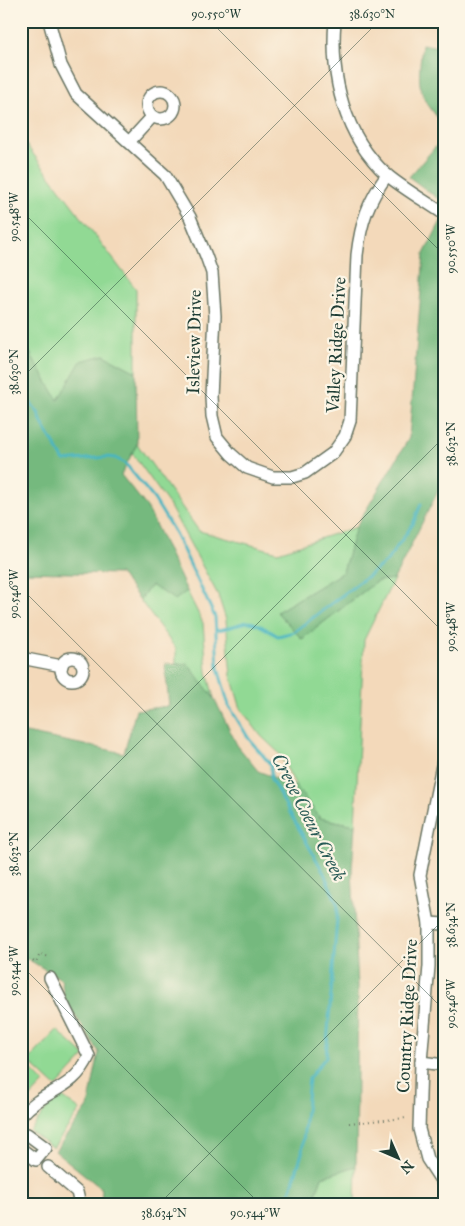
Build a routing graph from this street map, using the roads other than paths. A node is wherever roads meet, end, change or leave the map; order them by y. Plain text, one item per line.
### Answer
1 (49, 21) edge
2 (335, 21) edge
3 (152, 116) dead end
4 (129, 142) junction
5 (387, 175) junction
6 (444, 214) edge
7 (274, 477) joint
8 (21, 658) edge
9 (62, 666) dead end
10 (443, 761) edge
11 (428, 923) junction
12 (444, 924) edge
13 (50, 978) dead end
14 (421, 1062) junction
15 (444, 1065) edge
16 (21, 1116) edge
17 (21, 1137) edge
18 (21, 1149) edge
19 (48, 1167) dead end
20 (444, 1185) edge
21 (21, 1200) edge
22 (26, 1205) edge
23 (80, 1205) edge

1 - 4 street, Isleview Drive
2 - 5 street
3 - 4 street
4 - 7 street, Isleview Drive
5 - 6 street
5 - 7 street, Valley Ridge Drive
8 - 9 street
10 - 11 street, Country Ridge Drive
11 - 12 street
11 - 14 street, Country Ridge Drive
13 - 16 street
14 - 15 street
14 - 20 street, Country Ridge Drive
17 - 18 street
19 - 23 street
21 - 22 street

